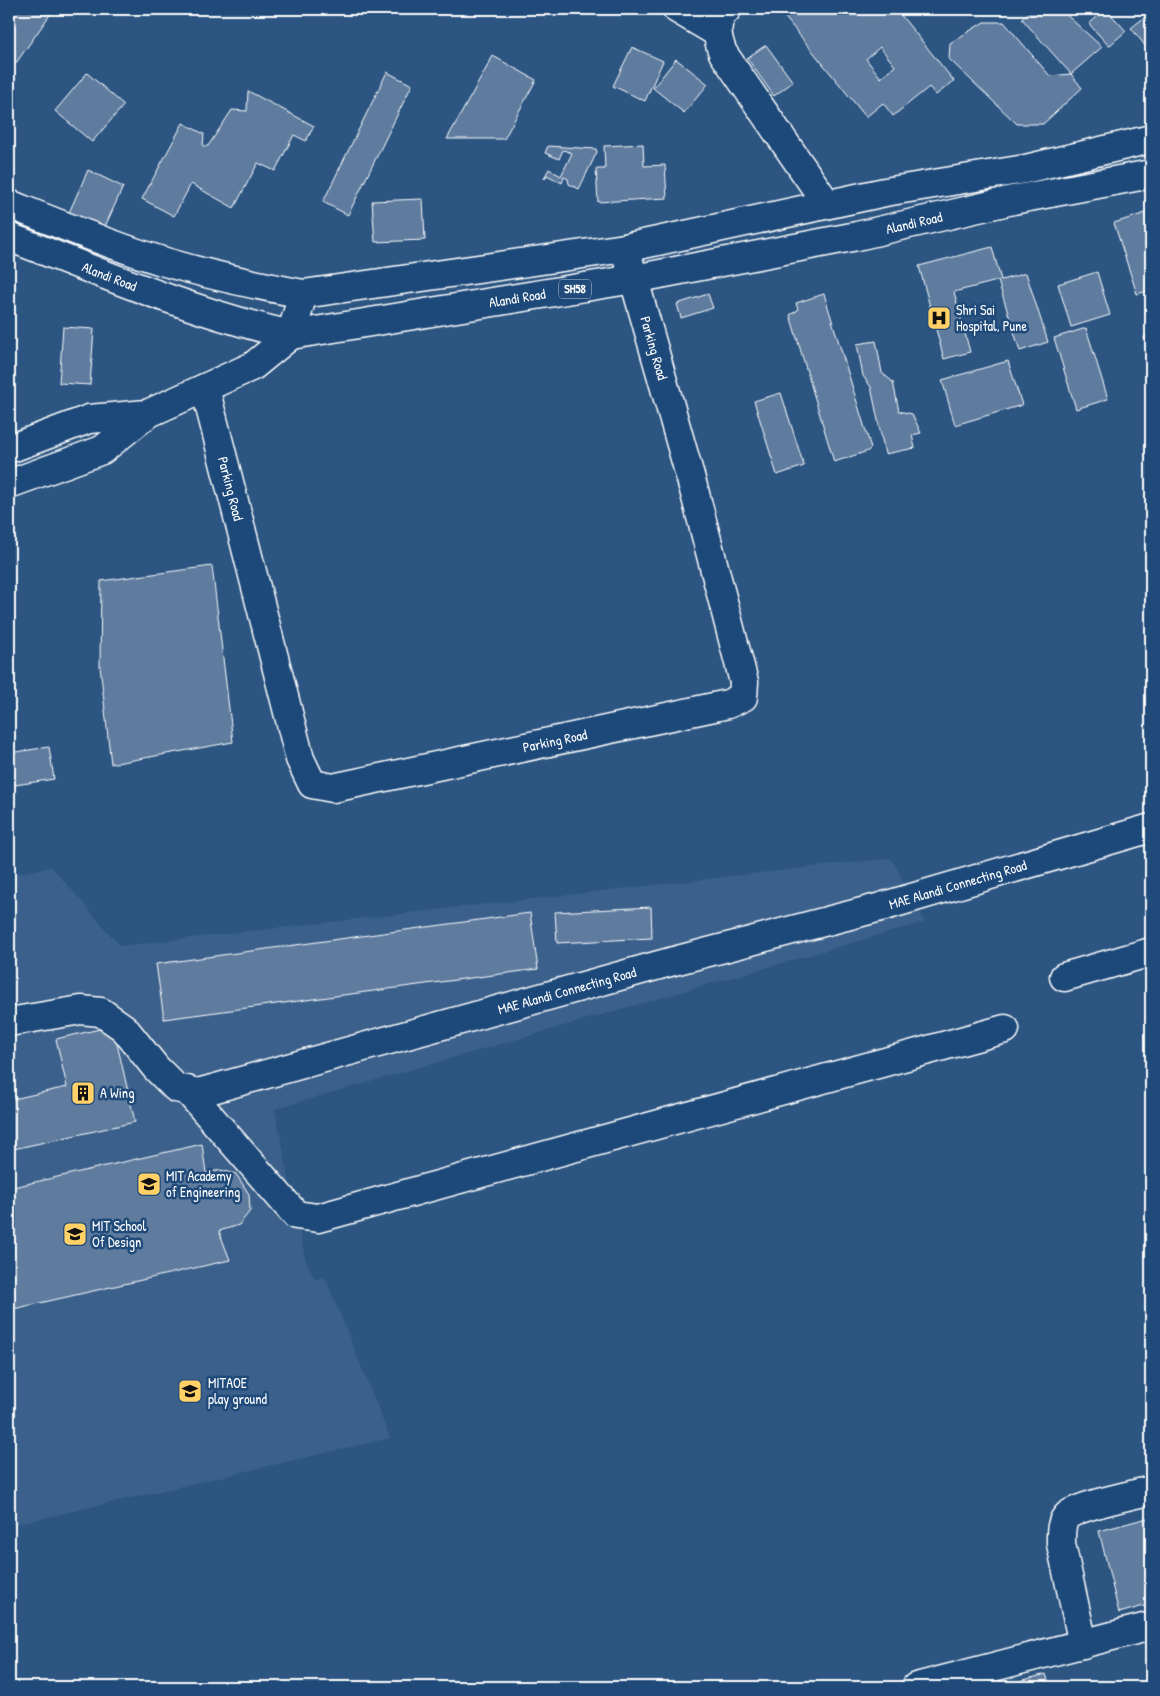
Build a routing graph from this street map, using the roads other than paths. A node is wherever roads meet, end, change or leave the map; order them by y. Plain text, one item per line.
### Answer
1 (677, 9) edge
2 (722, 20) edge
3 (1151, 139) edge
4 (1151, 174) edge
5 (9, 204) edge
6 (827, 204) junction
7 (9, 236) edge
8 (625, 248) junction
9 (634, 279) junction
10 (303, 294) junction
11 (291, 335) junction
12 (205, 388) junction
13 (147, 414) junction
14 (9, 449) edge
15 (9, 484) edge
16 (1151, 828) edge
17 (1151, 952) edge
18 (1064, 977) dead end
19 (9, 1022) edge
20 (1005, 1029) dead end
21 (187, 1090) junction
22 (1151, 1490) edge
23 (1151, 1626) edge
24 (1083, 1644) junction
25 (916, 1687) edge

1 - 2 main road
2 - 6 main road
3 - 6 main road
4 - 9 main road, Alandi Road / SH58
5 - 10 main road
6 - 8 main road
7 - 11 main road, Alandi Road / SH58
8 - 9 main road, Parking Road
8 - 10 main road
9 - 11 main road, Alandi Road / SH58
9 - 12 main road, Parking Road
10 - 11 main road
11 - 12 main road
12 - 13 main road
13 - 14 main road
13 - 15 main road
16 - 21 main road, MAE Alandi Connecting Road
17 - 18 main road
19 - 21 main road
20 - 21 main road
22 - 24 main road
23 - 24 main road
24 - 25 main road

